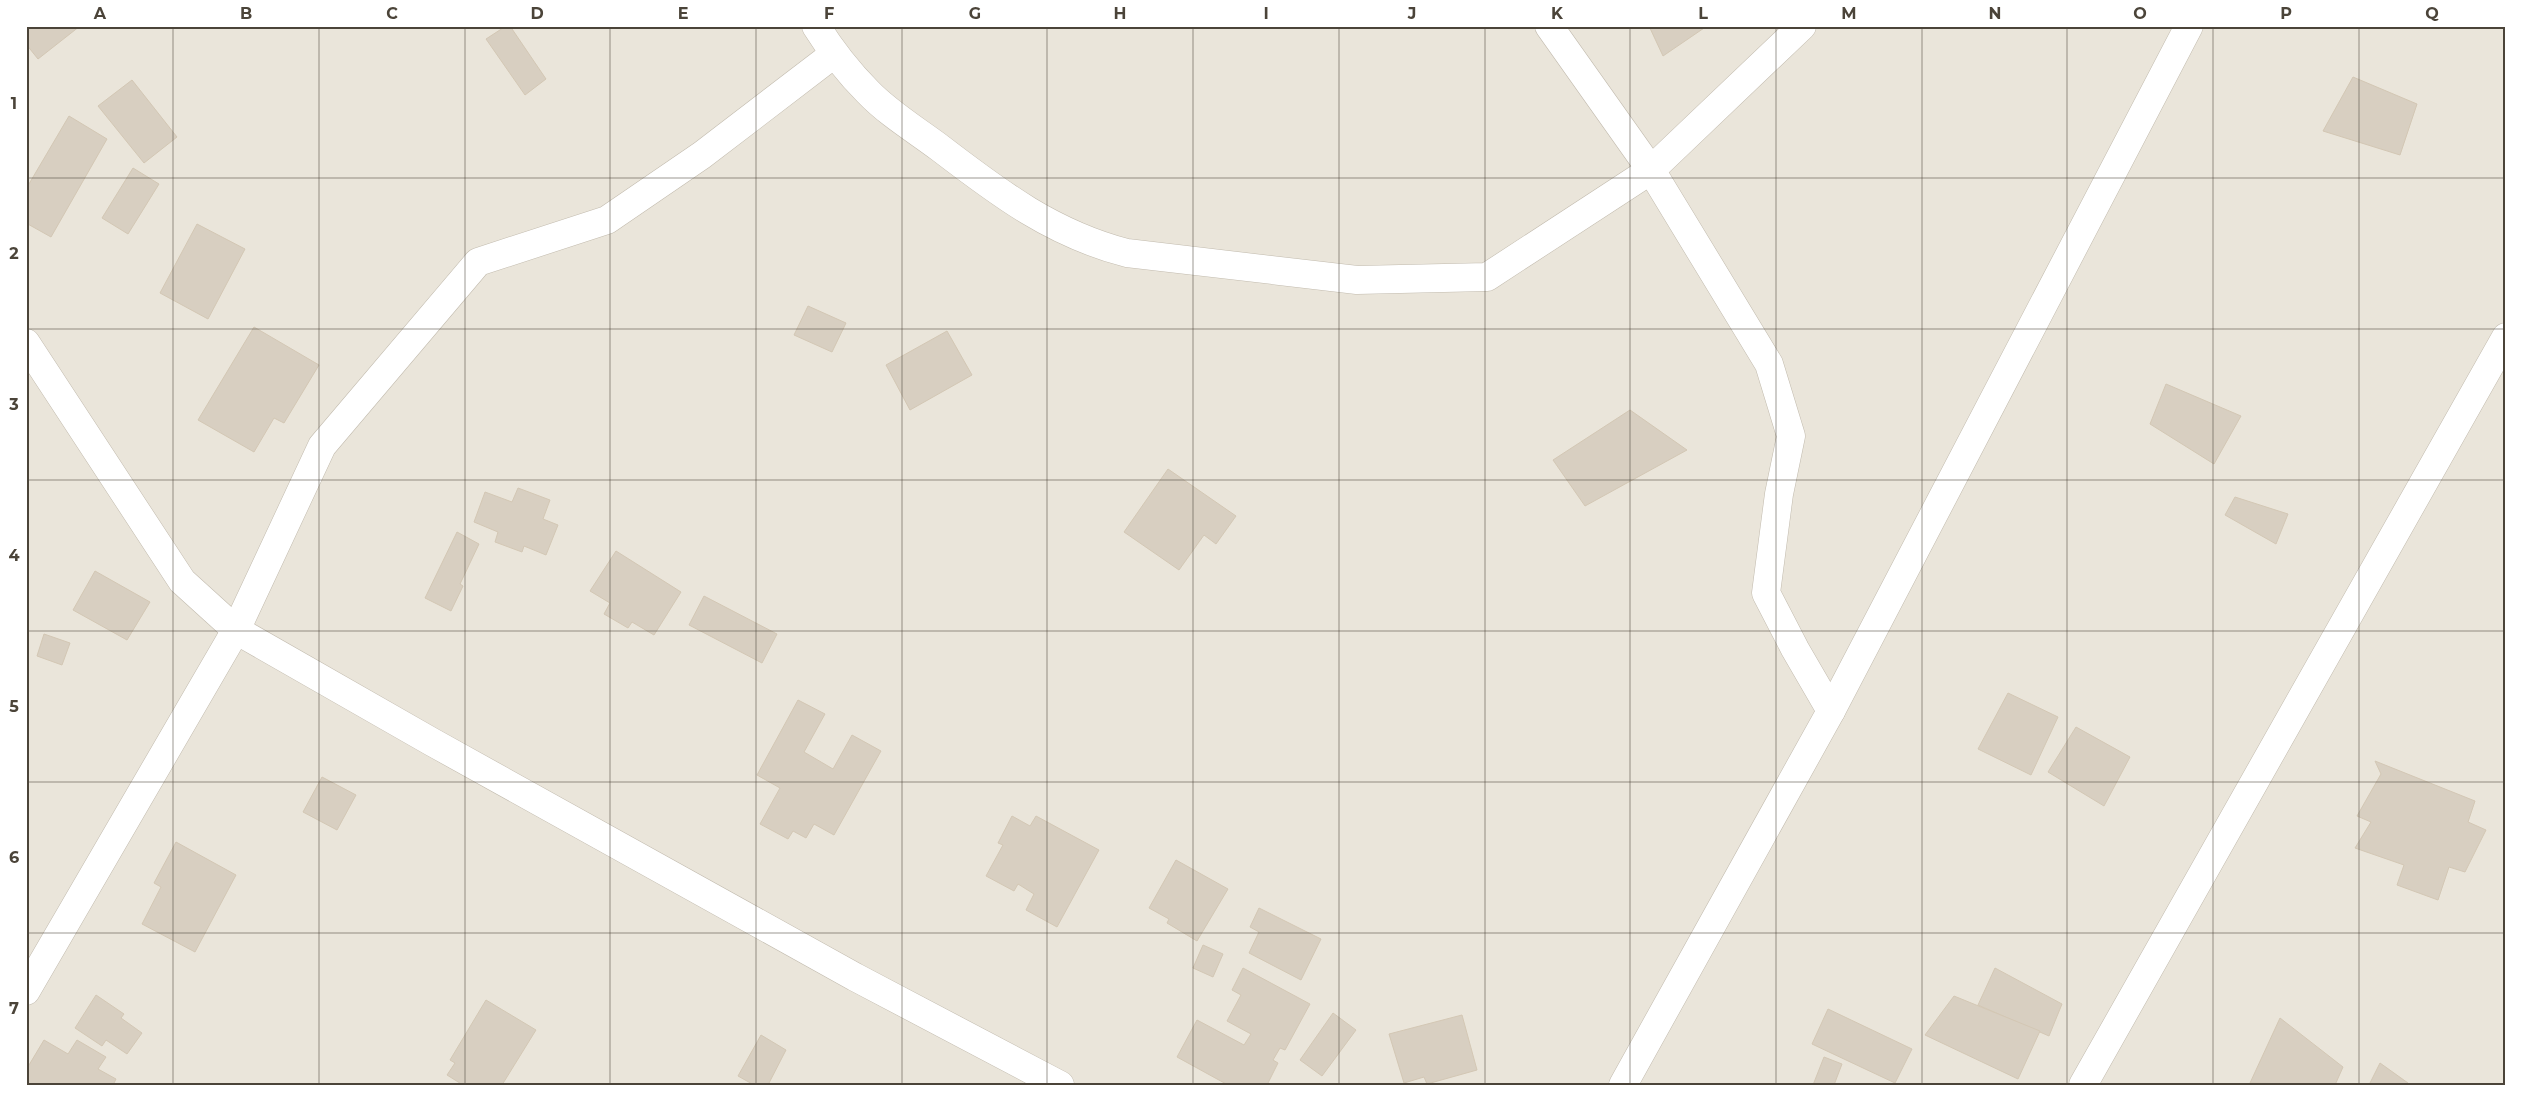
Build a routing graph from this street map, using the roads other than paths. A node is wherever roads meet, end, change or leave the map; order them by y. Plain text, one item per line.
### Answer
1 (816, 26) edge
2 (1549, 26) edge
3 (1802, 26) edge
4 (2189, 26) edge
5 (834, 54) junction
6 (1650, 170) junction
7 (2506, 337) edge
8 (26, 344) edge
9 (236, 630) junction
10 (1831, 711) junction
11 (26, 991) edge
12 (1060, 1085) edge
13 (1622, 1085) edge
14 (2083, 1085) edge

1 - 5 street
2 - 6 street
3 - 6 street
4 - 10 street
5 - 6 street
5 - 9 street
6 - 10 street
7 - 14 street
8 - 9 street
9 - 11 street
9 - 12 street
10 - 13 street

